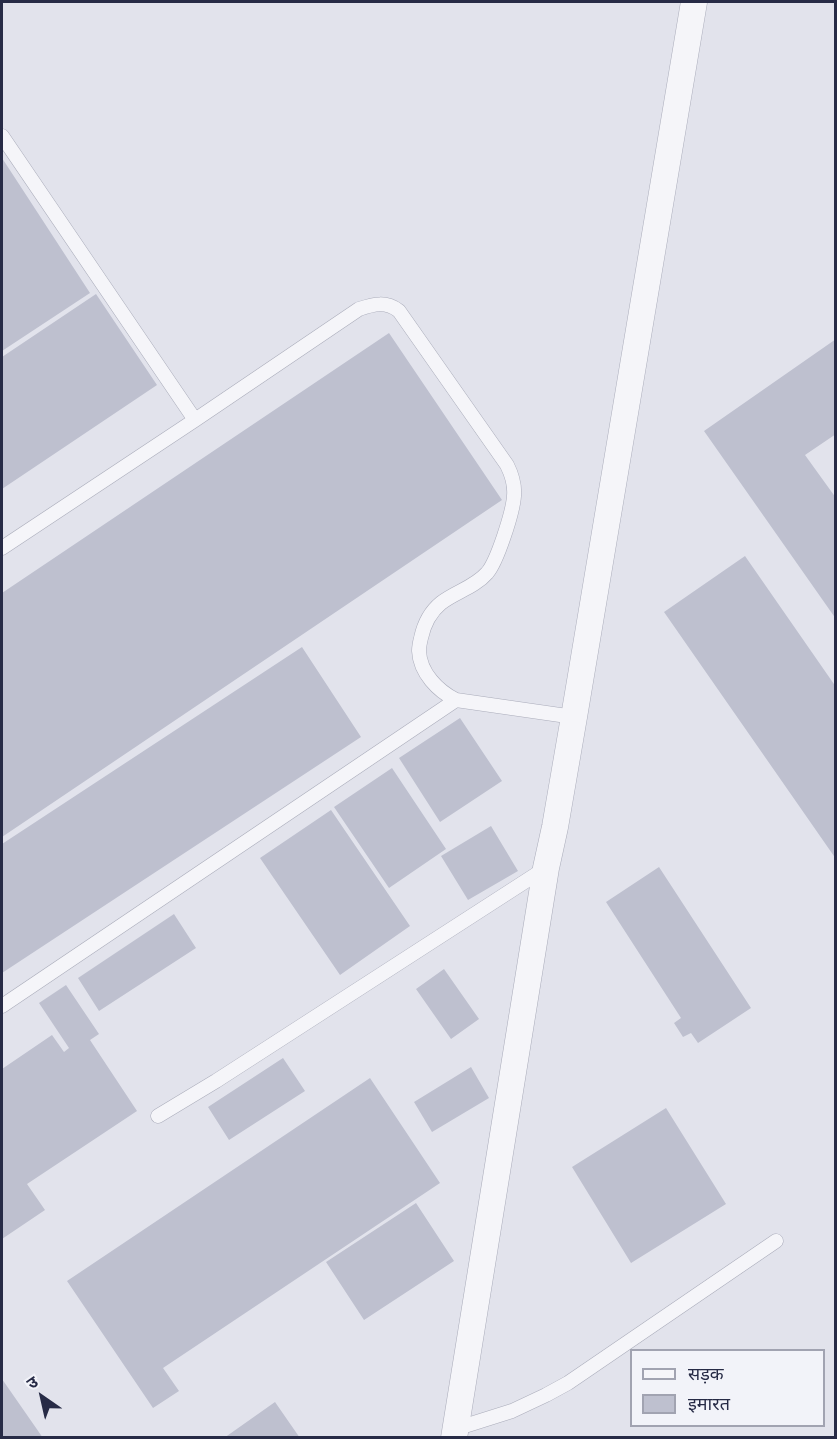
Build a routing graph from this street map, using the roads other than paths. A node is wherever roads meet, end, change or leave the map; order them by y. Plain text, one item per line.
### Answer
1 (694, 2) edge
2 (2, 136) edge
3 (195, 420) junction
4 (2, 548) edge
5 (456, 700) junction
6 (574, 717) junction
7 (546, 868) junction
8 (2, 1006) edge
9 (158, 1116) dead end
10 (776, 1241) dead end
11 (455, 1433) edge

1 - 6 street
2 - 3 lane
3 - 4 lane
3 - 5 lane
5 - 6 lane
5 - 8 lane
6 - 7 street
7 - 9 lane
7 - 11 street
10 - 11 lane

